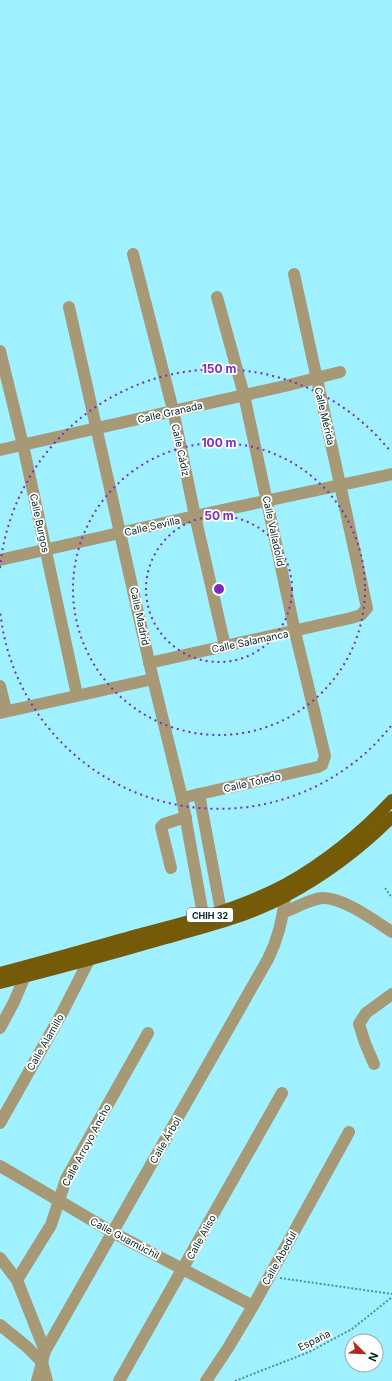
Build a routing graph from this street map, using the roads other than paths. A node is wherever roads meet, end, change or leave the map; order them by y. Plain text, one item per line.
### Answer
1 (133, 254) dead end
2 (294, 274) dead end
3 (217, 297) dead end
4 (69, 307) dead end
5 (0, 351) edge
6 (340, 372) dead end
7 (317, 379) junction
8 (244, 395) junction
9 (173, 410) junction
10 (97, 429) junction
11 (24, 445) junction
12 (0, 450) edge
13 (392, 474) edge
14 (341, 484) junction
15 (268, 500) junction
16 (194, 516) junction
17 (121, 533) junction
18 (45, 550) junction
19 (357, 557) joint
20 (0, 560) edge
21 (295, 632) junction
22 (225, 646) junction
23 (149, 663) junction
24 (153, 679) junction
25 (0, 686) edge
26 (78, 695) junction
27 (3, 712) edge
28 (322, 764) joint
29 (199, 794) junction
30 (182, 798) junction
31 (392, 800) edge
32 (186, 817) junction
33 (392, 817) edge
34 (171, 868) dead end
35 (285, 897) junction
36 (221, 911) junction
37 (284, 912) junction
38 (205, 922) junction
39 (392, 932) edge
40 (89, 960) junction
41 (0, 973) edge
42 (25, 976) junction
43 (0, 983) edge
44 (392, 994) edge
45 (0, 1028) edge
46 (148, 1033) dead end
47 (374, 1064) dead end
48 (282, 1093) dead end
49 (0, 1123) edge
50 (349, 1132) dead end
51 (0, 1166) edge
52 (59, 1202) junction
53 (112, 1232) junction
54 (0, 1258) edge
55 (183, 1269) junction
56 (17, 1280) junction
57 (253, 1306) junction
58 (0, 1326) edge
59 (43, 1356) junction
60 (37, 1381) edge
61 (47, 1381) edge
62 (119, 1381) edge
63 (206, 1381) edge

1 - 9 street, Calle Cádiz
2 - 7 street, Calle Mérida
3 - 8 street, Calle Valladolid
4 - 10 street, Calle Madrid
5 - 11 street, Calle Burgos
6 - 7 street, Calle Granada
7 - 8 street, Calle Granada
7 - 14 street, Calle Mérida
8 - 9 street, Calle Granada
8 - 15 street, Calle Valladolid
9 - 10 street, Calle Granada
9 - 16 street, Calle Cádiz
10 - 11 street, Calle Granada
10 - 17 street, Calle Madrid
11 - 12 street, Calle Granada
11 - 18 street, Calle Burgos
13 - 14 street, Calle Sevilla
14 - 15 street, Calle Sevilla
14 - 19 street, Calle Mérida
15 - 16 street, Calle Sevilla
15 - 21 street, Calle Valladolid
16 - 17 street, Calle Sevilla
16 - 22 street, Calle Cádiz
17 - 18 street, Calle Sevilla
17 - 23 street, Calle Madrid
18 - 20 street, Calle Sevilla
18 - 26 street, Calle Burgos
19 - 21 street, Calle Salamanca
21 - 22 street, Calle Salamanca
21 - 28 street, Calle Valladolid
22 - 23 street, Calle Salamanca
23 - 24 street, Calle Madrid
24 - 26 street
24 - 30 street, Calle Madrid
25 - 27 street
26 - 27 street
28 - 29 street, Calle Toledo
29 - 30 street, Calle Toledo
29 - 36 street
30 - 32 street, Calle Madrid
31 - 36 main road, CHIH 32
32 - 34 street
32 - 38 street, Calle Madrid
33 - 35 main road, CHIH 32
35 - 37 street, Calle Árbol
35 - 38 main road, CHIH 32
36 - 38 main road, CHIH 32
37 - 39 street
37 - 53 street, Calle Árbol
38 - 40 main road, CHIH 32
38 - 41 main road, CHIH 32
40 - 42 main road, CHIH 32
40 - 49 street, Calle Alamillo
42 - 43 main road, CHIH 32
42 - 45 street
44 - 47 street
46 - 52 street, Calle Arroyo Ancho
48 - 55 street, Calle Aliso
50 - 57 street, Calle Abedul
51 - 52 street, Calle Guamúchil
52 - 53 street, Calle Guamúchil
52 - 56 street, Calle Arroyo Ancho
53 - 55 street, Calle Guamúchil
53 - 59 street, Calle Árbol
54 - 56 street
55 - 57 street, Calle Guamúchil
55 - 62 street, Calle Aliso
56 - 59 street
57 - 63 street, Calle Abedul
58 - 59 street
59 - 60 street, Calle Árbol
59 - 61 street

